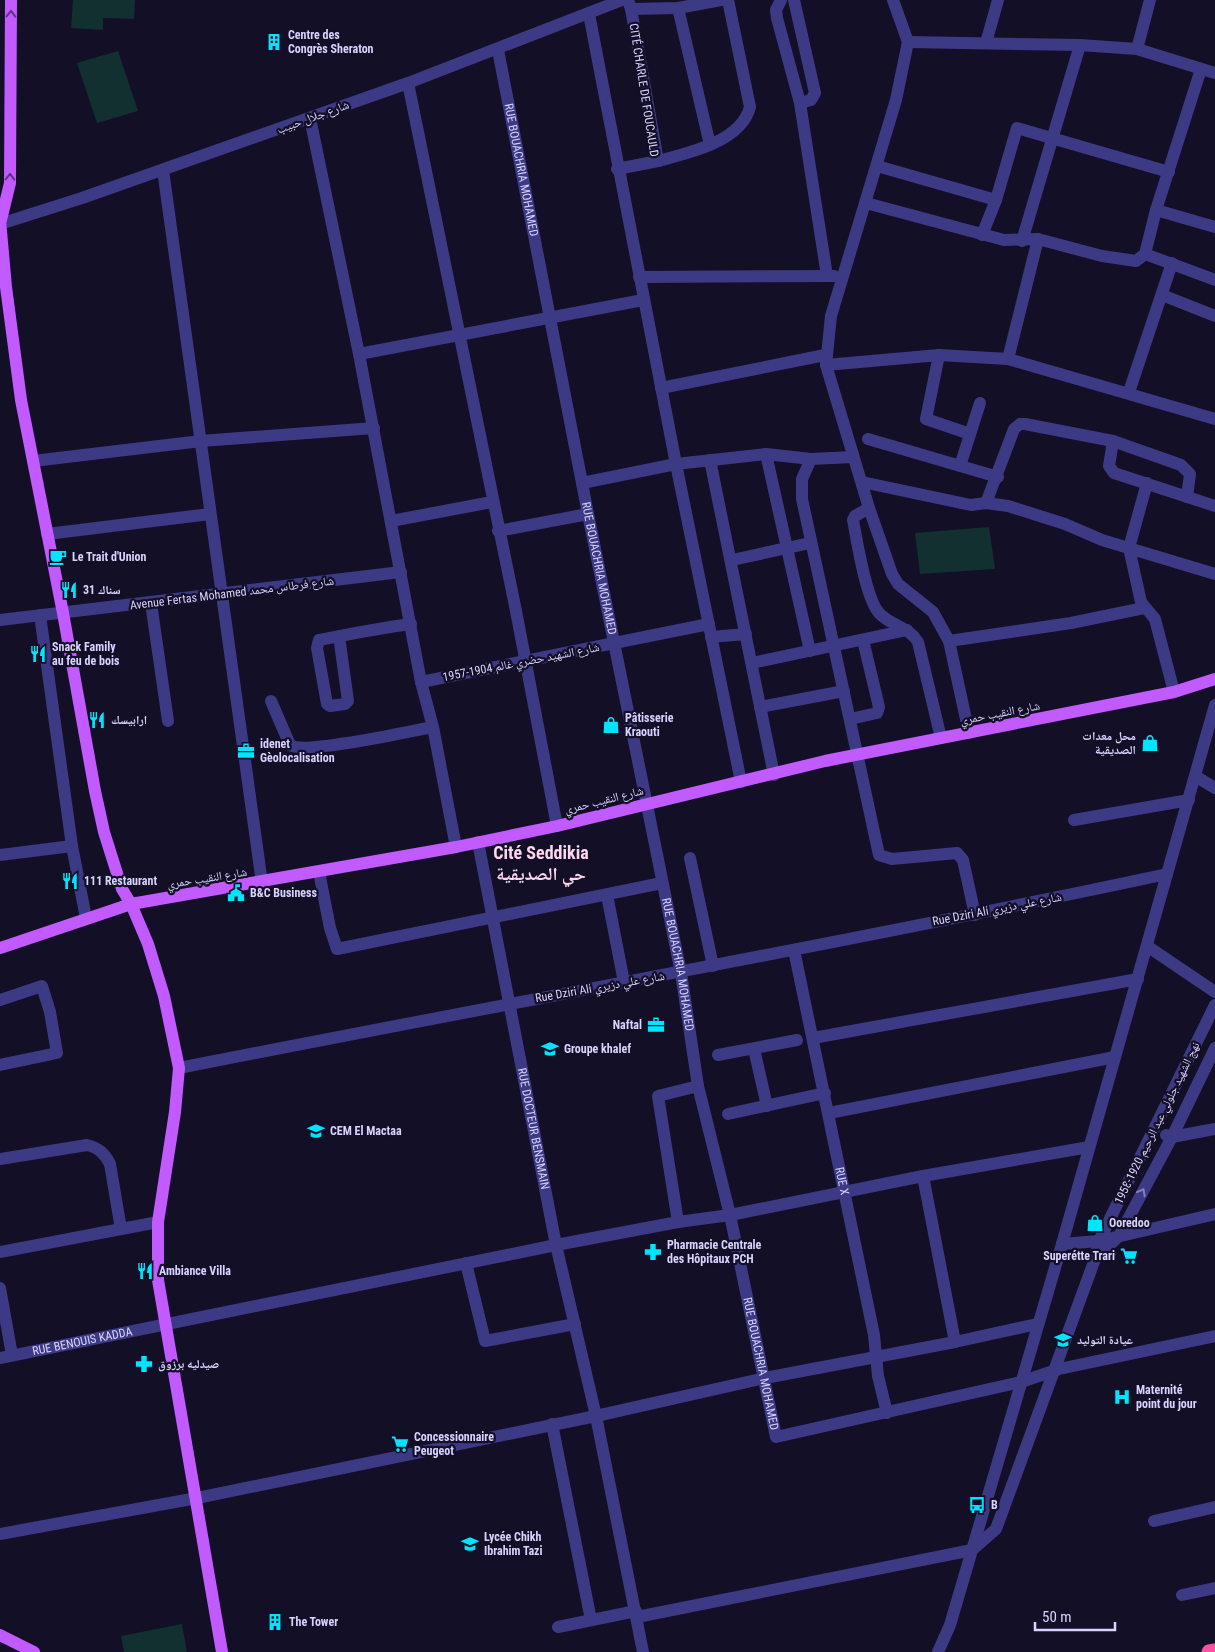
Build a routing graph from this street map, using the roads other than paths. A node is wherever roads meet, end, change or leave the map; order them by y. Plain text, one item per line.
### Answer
1 (11, 0) edge
2 (721, 0) edge
3 (728, 0) edge
4 (780, 0) edge
5 (794, 0) edge
6 (893, 0) edge
7 (998, 0) edge
8 (1150, 0) edge
9 (627, 3) edge
10 (678, 8) junction
11 (588, 14) junction
12 (908, 42) junction
13 (986, 43) junction
14 (1080, 45) junction
15 (1137, 48) junction
16 (498, 50) junction
17 (1201, 69) junction
18 (1215, 72) edge
19 (408, 83) junction
20 (800, 103) junction
21 (310, 118) junction
22 (1053, 137) junction
23 (710, 145) junction
24 (658, 161) junction
25 (877, 166) junction
26 (617, 169) junction
27 (163, 170) junction
28 (1169, 172) junction
29 (996, 200) junction
30 (866, 203) junction
31 (1156, 210) junction
32 (0, 220) edge
33 (0, 224) edge
34 (1215, 228) edge
35 (982, 235) junction
36 (1038, 240) junction
37 (1022, 241) junction
38 (1144, 254) junction
39 (1172, 263) junction
40 (827, 276) junction
41 (842, 276) junction
42 (639, 277) junction
43 (1215, 280) edge
44 (3, 284) edge
45 (1162, 295) junction
46 (643, 300) junction
47 (1215, 316) edge
48 (550, 319) junction
49 (461, 335) junction
50 (359, 354) junction
51 (939, 355) junction
52 (1008, 359) junction
53 (825, 360) junction
54 (661, 388) junction
55 (1129, 392) junction
56 (980, 403) dead end
57 (1215, 419) edge
58 (374, 428) junction
59 (970, 434) junction
60 (868, 440) dead end
61 (1113, 440) junction
62 (201, 441) junction
63 (766, 454) junction
64 (853, 457) junction
65 (811, 459) junction
66 (710, 460) junction
67 (33, 461) junction
68 (676, 464) junction
69 (960, 466) junction
70 (998, 477) junction
71 (862, 482) junction
72 (582, 483) junction
73 (1147, 483) junction
74 (1188, 496) junction
75 (492, 502) junction
76 (986, 503) junction
77 (1215, 506) edge
78 (869, 508) junction
79 (210, 514) junction
80 (588, 514) junction
81 (391, 521) junction
82 (498, 532) junction
83 (47, 534) junction
84 (810, 543) junction
85 (787, 547) junction
86 (1129, 548) junction
87 (732, 560) junction
88 (400, 572) junction
89 (1215, 574) edge
90 (223, 595) junction
91 (151, 604) junction
92 (1144, 608) junction
93 (63, 613) junction
94 (40, 615) junction
95 (0, 620) edge
96 (411, 624) junction
97 (710, 630) junction
98 (907, 630) junction
99 (746, 634) junction
100 (339, 636) junction
101 (863, 640) junction
102 (949, 641) junction
103 (615, 644) junction
104 (834, 645) junction
105 (810, 651) junction
106 (525, 660) junction
107 (752, 663) junction
108 (1215, 679) edge
109 (421, 682) junction
110 (844, 691) junction
111 (1174, 692) junction
112 (271, 701) dead end
113 (1215, 705) edge
114 (760, 707) junction
115 (850, 719) junction
116 (168, 721) dead end
117 (433, 726) junction
118 (970, 733) junction
119 (941, 738) junction
120 (858, 755) junction
121 (774, 775) junction
122 (1195, 776) junction
123 (741, 782) junction
124 (1215, 788) edge
125 (1189, 800) junction
126 (647, 803) junction
127 (1074, 820) dead end
128 (557, 826) junction
129 (478, 842) junction
130 (72, 846) junction
131 (456, 847) junction
132 (0, 855) edge
133 (690, 858) dead end
134 (319, 872) junction
135 (1167, 874) junction
136 (262, 883) junction
137 (662, 883) junction
138 (606, 895) junction
139 (131, 904) junction
140 (975, 915) junction
141 (86, 918) junction
142 (494, 918) junction
143 (1147, 946) junction
144 (0, 948) edge
145 (794, 950) junction
146 (712, 966) junction
147 (681, 973) junction
148 (1138, 979) junction
149 (624, 982) junction
150 (1215, 992) edge
151 (0, 1000) edge
152 (510, 1003) junction
153 (1215, 1005) edge
154 (813, 1038) junction
155 (797, 1040) dead end
156 (1215, 1048) edge
157 (754, 1049) junction
158 (718, 1056) dead end
159 (1115, 1057) junction
160 (0, 1065) edge
161 (179, 1068) junction
162 (698, 1086) junction
163 (825, 1093) junction
164 (767, 1106) junction
165 (829, 1113) junction
166 (728, 1114) dead end
167 (1215, 1129) edge
168 (1154, 1132) junction
169 (1172, 1136) junction
170 (1089, 1146) junction
171 (0, 1159) edge
172 (922, 1176) junction
173 (845, 1191) junction
174 (1215, 1214) edge
175 (730, 1215) junction
176 (158, 1222) junction
177 (678, 1222) junction
178 (121, 1229) junction
179 (1119, 1236) junction
180 (1099, 1241) junction
181 (1062, 1244) junction
182 (556, 1245) junction
183 (0, 1252) edge
184 (1095, 1258) junction
185 (466, 1263) junction
186 (0, 1288) edge
187 (576, 1324) junction
188 (1037, 1324) junction
189 (165, 1326) junction
190 (1215, 1336) edge
191 (955, 1342) junction
192 (6, 1356) edge
193 (877, 1357) junction
194 (1053, 1371) junction
195 (765, 1378) junction
196 (1021, 1382) junction
197 (887, 1413) junction
198 (596, 1416) junction
199 (552, 1424) junction
200 (196, 1498) junction
201 (1215, 1507) edge
202 (1154, 1521) dead end
203 (0, 1534) edge
204 (972, 1550) junction
205 (1215, 1588) edge
206 (1182, 1595) dead end
207 (636, 1614) junction
208 (591, 1620) junction
209 (950, 1624) junction
210 (558, 1627) dead end
211 (0, 1634) edge
212 (1215, 1651) edge
213 (34, 1652) edge
214 (222, 1652) edge
215 (643, 1652) edge
216 (938, 1652) edge
217 (946, 1652) edge
218 (1209, 1652) edge

33 -> 1 main road
2 - 10 street
3 - 23 street
4 - 20 street
5 - 20 street
6 - 12 street
7 - 13 street
8 - 15 street
9 - 10 street
9 - 11 street, شارع جلال حبيب
9 - 24 street, CITÉ CHARLE DE FOUCAULD
10 - 23 street
11 - 16 street, شارع جلال حبيب
11 - 26 street
12 - 13 street
12 - 25 street
13 - 14 street
14 - 15 street
14 - 22 street
15 - 17 street
16 - 19 street, شارع جلال حبيب
16 - 48 street, RUE BOUACHRIA MOHAMED
17 - 18 street
17 - 28 street
19 - 21 street, شارع جلال حبيب
19 - 49 street
20 - 40 street
21 - 27 street, شارع جلال حبيب
21 - 50 street
22 - 28 street
22 - 29 street
22 - 37 street
23 - 24 street
24 - 26 street, CITÉ CHARLE DE FOUCAULD
25 - 29 street
25 - 30 street
26 - 42 street
27 - 33 street, شارع جلال حبيب
27 - 62 street
28 - 31 street
29 - 35 street
30 - 35 street
30 - 41 street
31 - 34 street
31 - 38 street
32 - 33 main road
33 - 44 main road
35 - 37 street
36 - 37 street
36 - 38 street
36 - 52 street
38 - 39 street
39 - 43 street
39 - 45 street
40 - 41 street
40 - 42 street
41 - 53 street
42 - 46 street
44 - 67 main road
45 - 47 street
45 - 55 street
46 - 48 street
46 - 54 street
48 - 49 street
48 - 72 street, RUE BOUACHRIA MOHAMED
49 - 50 street
49 - 75 street
50 - 58 street
51 - 52 street
51 - 53 street
51 - 59 street
52 - 55 street
53 - 54 street
53 - 64 street
54 - 68 street
55 - 57 street
56 - 59 street
58 - 62 street
58 - 81 street
59 - 69 street
60 - 69 street
61 - 70 street
61 - 73 street
61 - 74 street
62 - 67 street
62 - 79 street
63 - 65 street
63 - 66 street
63 - 85 street
64 - 65 street
64 - 71 street
65 - 84 street
66 - 68 street
66 - 87 street
67 - 83 main road
68 - 72 street
68 - 97 street
69 - 70 street
70 - 76 street
71 - 76 street
71 - 78 street
72 - 80 street, RUE BOUACHRIA MOHAMED
73 - 74 street
73 - 86 street
74 - 77 street
75 - 81 street
75 - 82 street
76 - 86 street
78 - 98 street
78 - 102 street
79 - 83 street
79 - 90 street
80 - 82 street
80 - 103 street, RUE BOUACHRIA MOHAMED
81 - 88 street
82 - 106 street
83 - 93 main road
84 - 85 street
84 - 104 street
85 - 87 street
85 - 105 street
86 - 89 street
86 - 92 street
87 - 99 street
88 - 90 street, Avenue Fertas Mohamed شارع فرطاس محمد
88 - 96 street
90 - 91 street, Avenue Fertas Mohamed شارع فرطاس محمد
90 - 136 street
91 - 93 street, Avenue Fertas Mohamed شارع فرطاس محمد
91 - 116 street
92 - 102 street
92 - 111 street
93 - 94 street, Avenue Fertas Mohamed شارع فرطاس محمد
93 - 139 main road
94 - 95 street, Avenue Fertas Mohamed شارع فرطاس محمد
94 - 130 street
96 - 100 street
96 - 109 street
97 - 99 street, شارع الشهيد حضري غالم 1904-1957
97 - 103 street, شارع الشهيد حضري غالم 1904-1957
97 - 123 street
98 - 101 street
98 - 119 street
99 - 107 street
100 - 100 street
101 - 104 street
101 - 115 street
102 - 118 street
103 - 106 street, شارع الشهيد حضري غالم 1904-1957
103 - 126 street, RUE BOUACHRIA MOHAMED
104 - 105 street
104 - 110 street
105 - 107 street
106 - 109 street, شارع الشهيد حضري غالم 1904-1957
106 - 128 street
107 - 114 street
108 - 111 main road, شارع النقيب حمري
109 - 117 street
110 - 114 street
110 - 115 street
111 - 118 main road, شارع النقيب حمري
112 - 117 street
113 - 122 street
114 - 121 street
115 - 120 street
117 - 131 street
118 - 119 main road, شارع النقيب حمري
119 - 120 main road, شارع النقيب حمري
120 - 121 main road, شارع النقيب حمري
120 - 140 street
121 - 123 main road, شارع النقيب حمري
122 - 124 street
122 - 125 street
123 - 126 main road, شارع النقيب حمري
125 - 127 street
125 - 135 street
126 - 128 main road, شارع النقيب حمري
126 - 137 street, RUE BOUACHRIA MOHAMED
128 - 129 main road, شارع النقيب حمري
129 - 131 main road, شارع النقيب حمري
129 - 142 street, RUE DOCTEUR BENSMAIN
130 - 132 street
130 - 141 street
131 - 134 main road, شارع النقيب حمري
133 - 146 street
134 - 136 main road, شارع النقيب حمري
134 - 142 street
135 - 140 street, Rue Dziri Ali شارع علي دزيري
135 - 143 street
136 - 139 main road, شارع النقيب حمري
137 - 138 street
137 - 147 street, RUE BOUACHRIA MOHAMED
138 - 142 street
138 - 149 street
139 - 141 main road, شارع النقيب حمري
139 - 161 main road
140 - 145 street, Rue Dziri Ali شارع علي دزيري
141 - 144 main road, شارع النقيب حمري
142 - 152 street, RUE DOCTEUR BENSMAIN
143 - 148 street
143 - 150 street
145 - 146 street, Rue Dziri Ali شارع علي دزيري
145 - 154 street, RUE X
146 - 147 street, Rue Dziri Ali شارع علي دزيري
147 - 149 street, Rue Dziri Ali شارع علي دزيري
147 - 162 street, RUE BOUACHRIA MOHAMED
148 - 154 street
148 - 159 street
149 - 152 street, Rue Dziri Ali شارع علي دزيري
151 - 160 street
152 - 161 street, Rue Dziri Ali شارع علي دزيري
152 - 182 street, RUE DOCTEUR BENSMAIN
153 - 168 street, نهج الشهيد جلولي عبد الرحيم 1920-1958
154 - 163 street, RUE X
155 - 157 street
156 - 169 street, نهج الشهيد جلولي عبد الرحيم 1920-1958
157 - 158 street
157 - 164 street
159 - 165 street
159 - 170 street
161 - 176 main road
162 - 175 street, RUE BOUACHRIA MOHAMED
162 - 177 street
163 - 164 street
163 - 165 street, RUE X
164 - 166 street
165 - 173 street, RUE X
167 - 169 street
168 - 169 street
168 - 180 street, نهج الشهيد جلولي عبد الرحيم 1920-1958
179 -> 169 street, نهج الشهيد جلولي عبد الرحيم 1920-1958
170 - 172 street, RUE BENOUIS KADDA
170 - 181 street
171 - 178 street
172 - 173 street, RUE BENOUIS KADDA
172 - 191 street
173 - 175 street, RUE BENOUIS KADDA
173 - 193 street, RUE X
174 - 179 street
175 - 177 street, RUE BENOUIS KADDA
175 - 195 street, RUE BOUACHRIA MOHAMED
176 - 178 street
176 - 189 main road
177 - 182 street, RUE BENOUIS KADDA
178 - 183 street
179 - 180 street
179 - 184 street
180 - 181 street
180 - 184 street, نهج الشهيد جلولي عبد الرحيم 1920-1958
181 - 188 street
182 - 185 street, RUE BENOUIS KADDA
182 - 187 street, RUE DOCTEUR BENSMAIN
184 - 194 street
185 - 187 street
185 - 189 street, RUE BENOUIS KADDA
186 - 192 street
187 - 198 street, RUE DOCTEUR BENSMAIN
188 - 191 street
188 - 196 street
189 - 192 street, RUE BENOUIS KADDA
189 - 200 main road
190 - 194 street
191 - 193 street
193 - 195 street
193 - 197 street, RUE X
194 - 196 street
194 - 204 street
195 - 197 street, RUE BOUACHRIA MOHAMED
195 - 198 street
196 - 197 street
196 - 204 street
198 - 199 street
198 - 207 street, RUE DOCTEUR BENSMAIN
199 - 200 street
199 - 208 street
200 - 203 street
200 - 214 main road
201 - 202 street
204 - 207 street
204 - 209 street
205 - 206 street
207 - 208 street
207 - 215 street, RUE DOCTEUR BENSMAIN
208 - 210 street
209 - 216 street
209 - 217 street
211 - 213 main road
212 - 218 highway

